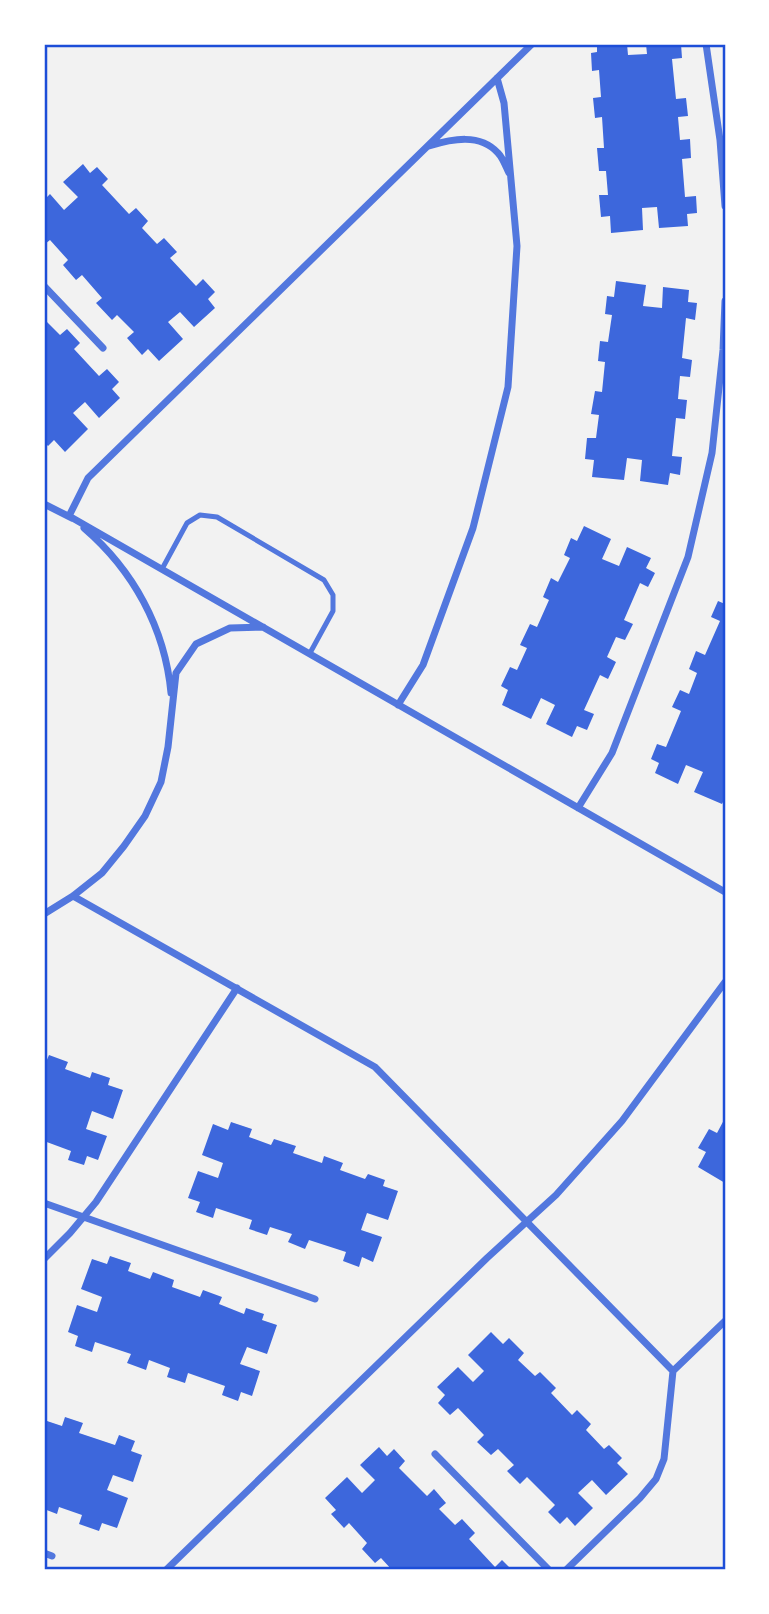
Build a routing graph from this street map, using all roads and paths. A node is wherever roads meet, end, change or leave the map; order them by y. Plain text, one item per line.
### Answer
1 (532, 44) edge
2 (706, 44) edge
3 (497, 78) junction
4 (428, 146) junction
5 (511, 177) junction
6 (725, 206) edge
7 (44, 286) edge
8 (725, 301) edge
9 (103, 348) dead end
10 (44, 504) edge
11 (69, 516) junction
12 (162, 569) junction
13 (264, 628) junction
14 (310, 653) junction
15 (398, 705) junction
16 (172, 707) junction
17 (578, 808) junction
18 (725, 892) edge
19 (73, 896) junction
20 (44, 914) edge
21 (725, 982) edge
22 (236, 988) junction
23 (44, 1203) edge
24 (83, 1216) junction
25 (528, 1222) junction
26 (44, 1259) edge
27 (315, 1299) dead end
28 (725, 1321) edge
29 (673, 1371) junction
30 (435, 1454) dead end
31 (44, 1553) edge
32 (52, 1556) dead end
33 (166, 1570) edge
34 (548, 1570) edge
35 (566, 1570) edge

1 - 3 street
2 - 6 street
3 - 4 street
3 - 5 street
4 - 5 street
4 - 11 street
5 - 15 street
7 - 9 street
8 - 17 street
10 - 11 street
11 - 12 street
11 - 16 street
12 - 13 street
12 - 14 lane
13 - 14 street
13 - 16 street
14 - 15 street
15 - 17 street
16 - 19 street
17 - 18 street
19 - 20 street
19 - 22 street
21 - 25 street
22 - 24 street
22 - 25 street
23 - 24 street
24 - 26 street
24 - 27 street
25 - 29 street
25 - 33 street
28 - 29 street
29 - 35 street
30 - 34 street
31 - 32 street

